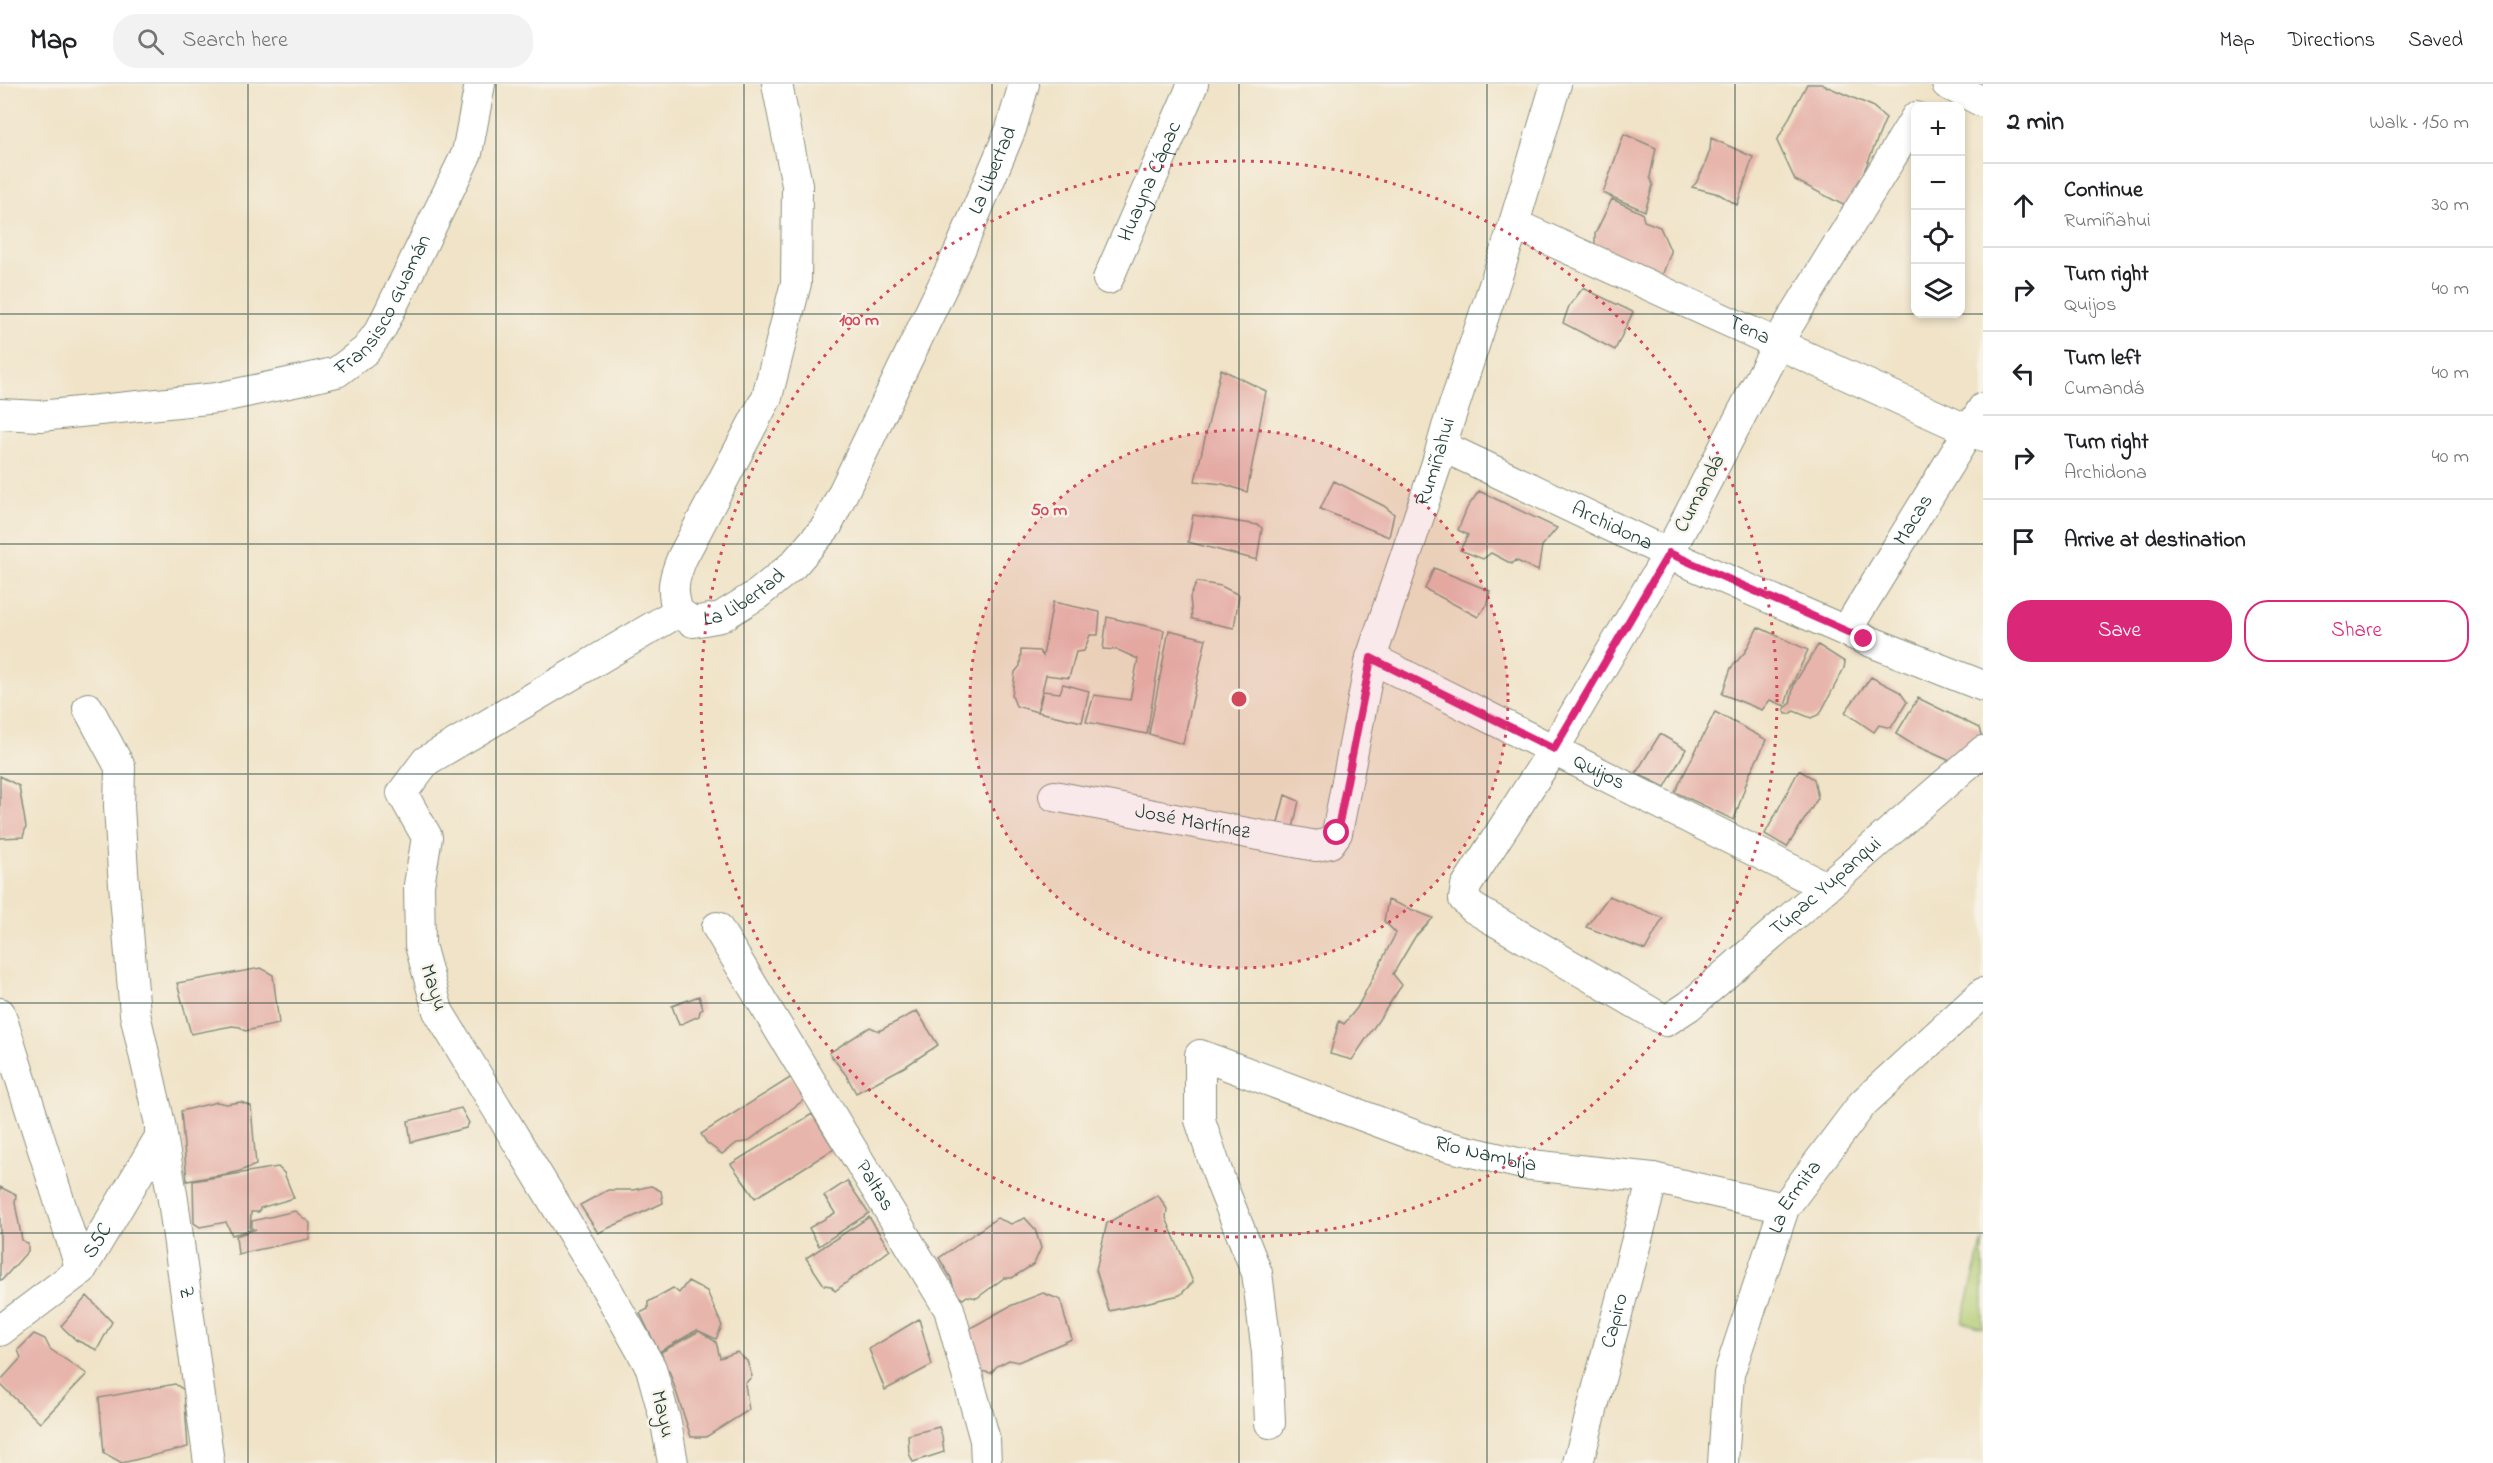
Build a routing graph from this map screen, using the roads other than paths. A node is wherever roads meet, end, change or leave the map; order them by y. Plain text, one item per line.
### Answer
1 (480, 84) edge
2 (777, 84) edge
3 (1024, 84) edge
4 (1193, 84) edge
5 (1556, 84) edge
6 (1935, 84) edge
7 (1947, 84) edge
8 (1924, 102) edge
9 (1983, 102) edge
10 (1911, 125) edge
11 (1514, 224) junction
12 (1108, 279) dead end
13 (1779, 344) junction
14 (0, 414) edge
15 (1979, 426) edge
16 (1442, 446) junction
17 (1669, 553) junction
18 (678, 612) junction
19 (1846, 631) junction
20 (1371, 658) junction
21 (1983, 686) edge
22 (88, 708) dead end
23 (1554, 749) junction
24 (1983, 751) edge
25 (1054, 796) dead end
26 (1330, 843) joint
27 (1826, 887) junction
28 (717, 927) dead end
29 (1983, 993) edge
30 (0, 1013) edge
31 (1666, 1021) joint
32 (160, 1124) junction
33 (1653, 1178) junction
34 (1785, 1208) junction
35 (81, 1270) junction
36 (0, 1331) edge
37 (1270, 1423) dead end
38 (209, 1463) edge
39 (673, 1463) edge
40 (986, 1463) edge
41 (1578, 1463) edge
42 (1722, 1463) edge

1 - 14 street, Fransisco Guamán
2 - 18 street, La Libertad
3 - 18 street, La Libertad
4 - 12 street, Huayna Cápac
5 - 11 street, Rumiñahui
6 - 8 street
7 - 9 street
10 - 13 street, Cumandá
11 - 13 street, Tena
11 - 16 street, Rumiñahui
13 - 15 street, Tena
13 - 17 street, Cumandá
15 - 19 street, Macas
16 - 17 street, Archidona
16 - 20 street, Rumiñahui
17 - 19 street, Archidona
17 - 23 street, Cumandá
18 - 39 street, Mayu
19 - 21 street, Archidona
20 - 23 street, Quijos
20 - 26 street, Rumiñahui
22 - 32 street, Z
23 - 27 street, Quijos
23 - 31 street, Cumandá
24 - 27 street, Túpac Yupanqui
25 - 26 street, José Martínez
27 - 31 street, Túpac Yupanqui
28 - 40 street, Paltas
29 - 34 street, La Ermita
30 - 35 street
32 - 35 street, S5C
32 - 38 street, Z
33 - 34 street, Río Nambija
33 - 37 street, Río Nambija
33 - 41 street, Capiro
34 - 42 street, La Ermita
35 - 36 street, S5C

